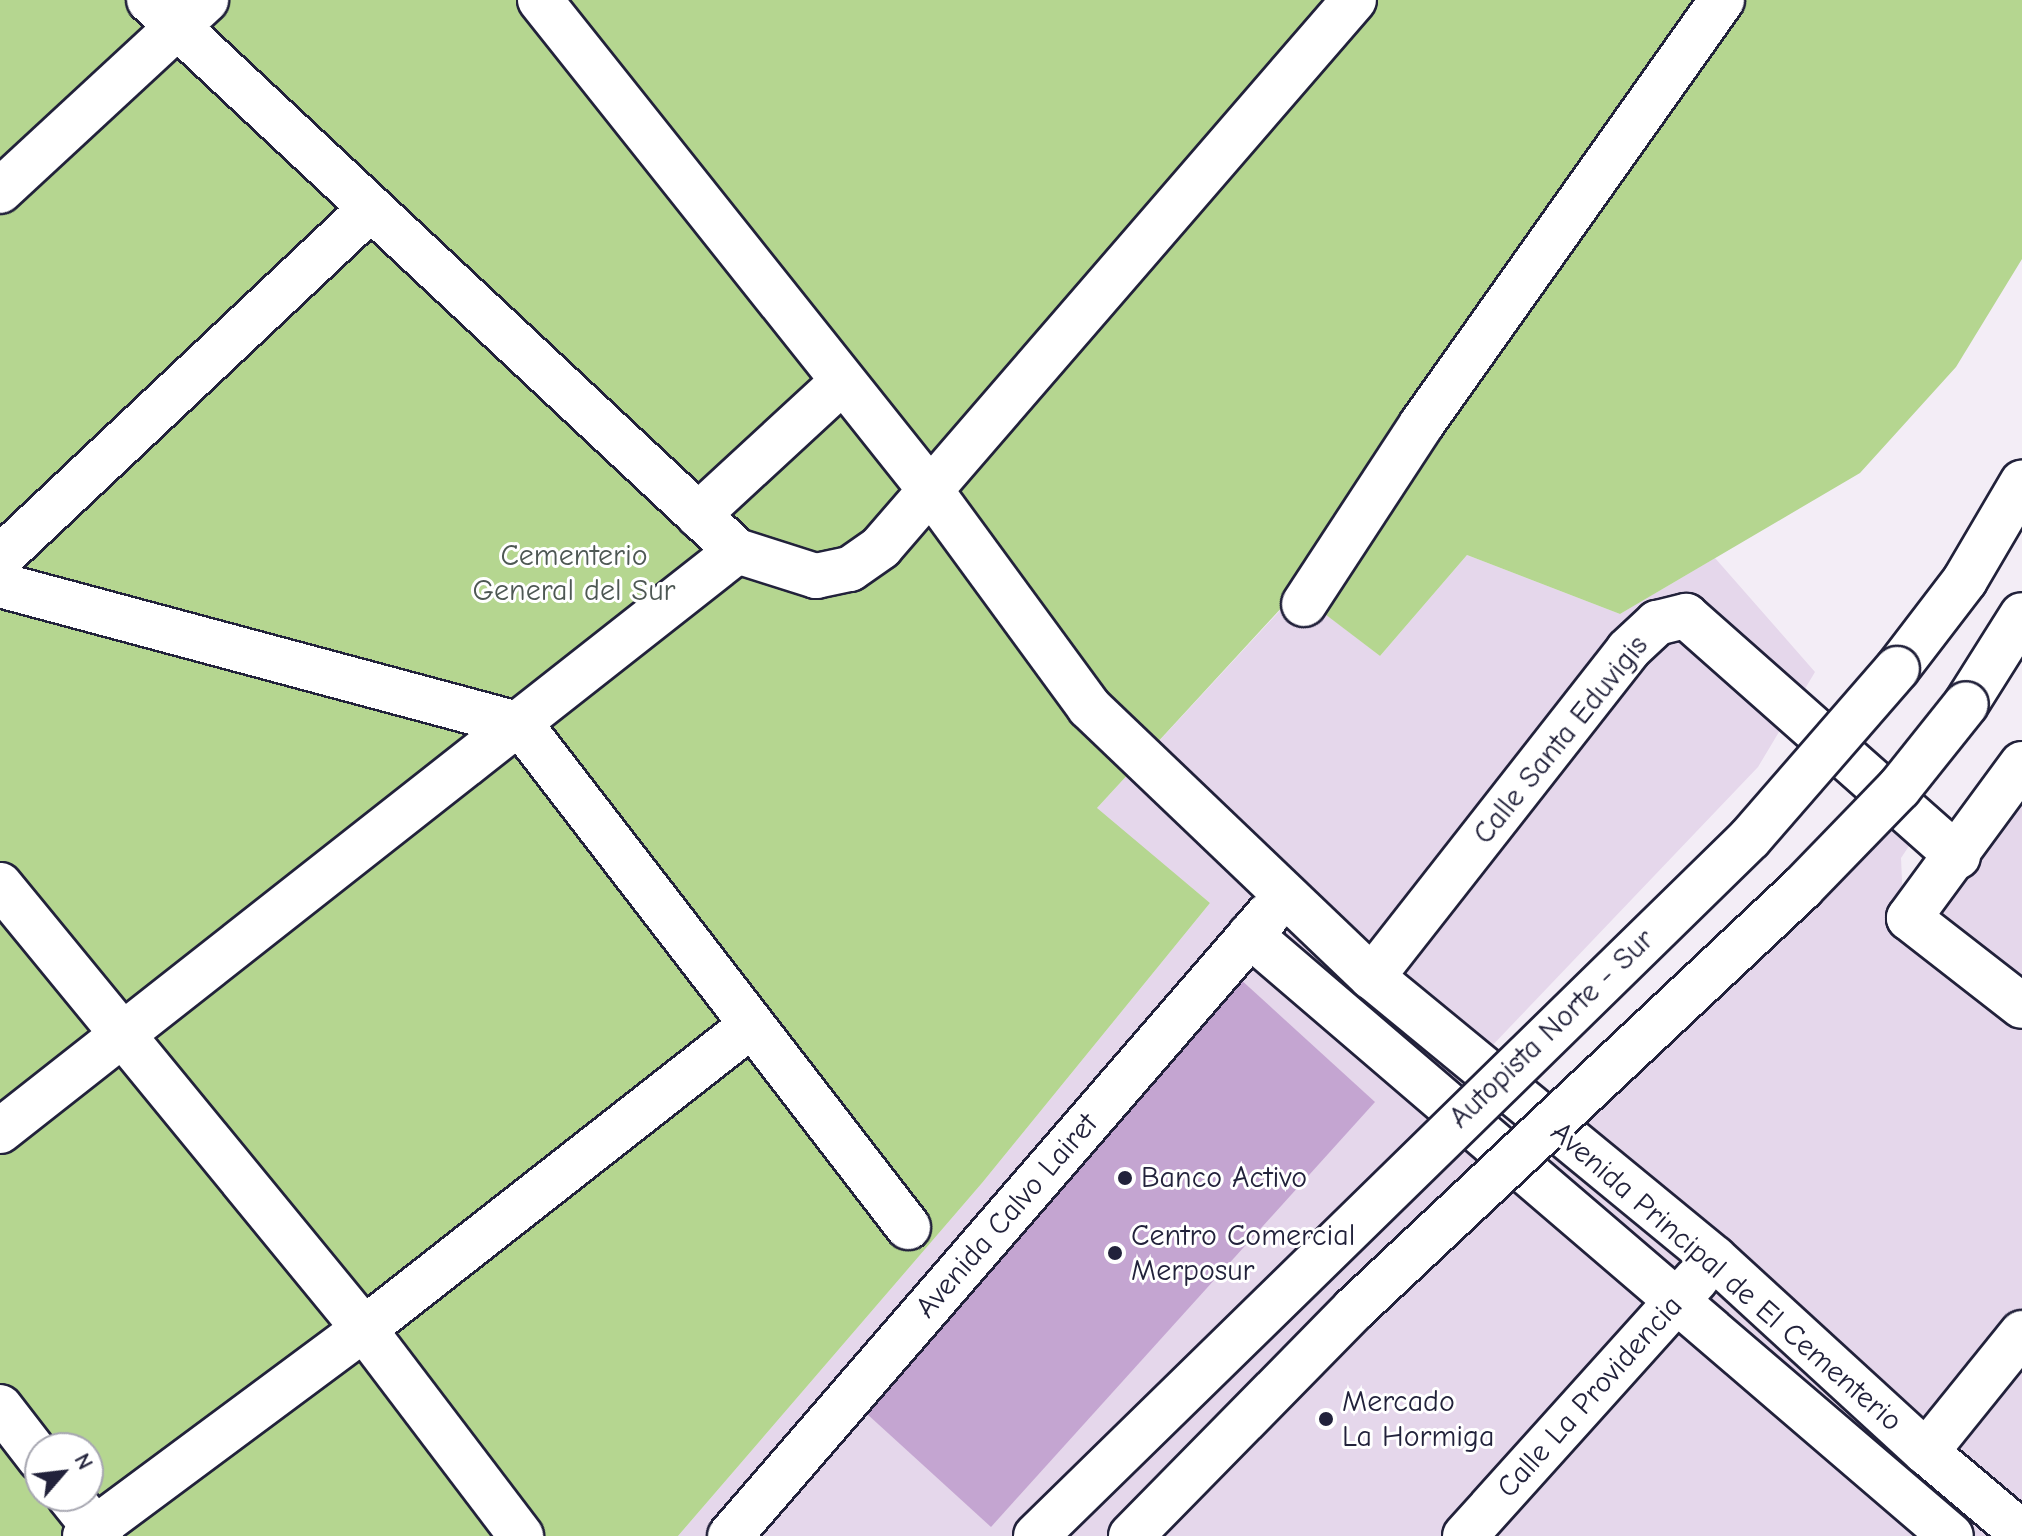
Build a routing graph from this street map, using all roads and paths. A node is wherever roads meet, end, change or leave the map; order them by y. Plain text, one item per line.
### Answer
1 (540, 0) edge
2 (1354, 0) edge
3 (1722, 0) edge
4 (177, 9) edge
5 (0, 191) edge
6 (368, 211) junction
7 (843, 381) junction
8 (2022, 483) edge
9 (931, 491) junction
10 (698, 515) junction
11 (737, 551) junction
12 (0, 558) edge
13 (0, 585) edge
14 (1304, 604) dead end
15 (2022, 615) edge
16 (521, 725) junction
17 (2022, 764) edge
18 (1958, 857) junction
19 (0, 885) edge
20 (1285, 897) junction
21 (1250, 935) junction
22 (1372, 977) junction
23 (2022, 1006) edge
24 (752, 1025) junction
25 (123, 1034) junction
26 (0, 1131) edge
27 (908, 1227) dead end
28 (1714, 1258) junction
29 (1677, 1300) junction
30 (364, 1329) junction
31 (2022, 1333) edge
32 (0, 1407) edge
33 (24, 1438) edge
34 (1926, 1452) junction
35 (87, 1524) edge
36 (2022, 1533) edge
37 (521, 1536) edge
38 (730, 1536) edge
39 (1036, 1536) edge
40 (1131, 1536) edge
41 (1465, 1536) edge
42 (1951, 1536) edge

1 - 7 main road, Avenida Principal de El Cementerio
2 - 9 main road
3 - 14 main road
4 - 5 main road
4 - 6 main road
6 - 10 main road
6 - 12 main road
7 - 9 main road, Avenida Principal de El Cementerio
7 - 10 main road
8 - 39 main road, Autopista Norte - Sur, bridge
9 - 11 main road
9 - 20 main road, Avenida Principal de El Cementerio
10 - 11 main road
11 - 16 main road
13 - 16 main road
15 - 40 main road, bridge
16 - 24 main road
16 - 25 main road
17 - 18 main road
18 - 22 main road, Calle Santa Eduvigis
18 - 23 main road
19 - 25 main road
20 - 21 main road, Avenida Calvo Lairet
20 - 22 main road, Avenida Principal de El Cementerio
21 - 29 main road
21 - 38 main road, Avenida Calvo Lairet
22 - 28 main road, Avenida Principal de El Cementerio
24 - 27 main road
24 - 30 main road
25 - 26 main road
25 - 30 main road
28 - 29 main road, Calle La Providencia
28 - 34 main road, Avenida Principal de El Cementerio
29 - 41 main road, Calle La Providencia
29 - 42 main road
30 - 35 main road
30 - 37 main road
31 - 34 main road
32 - 33 main road
34 - 36 main road, Avenida Principal de El Cementerio

